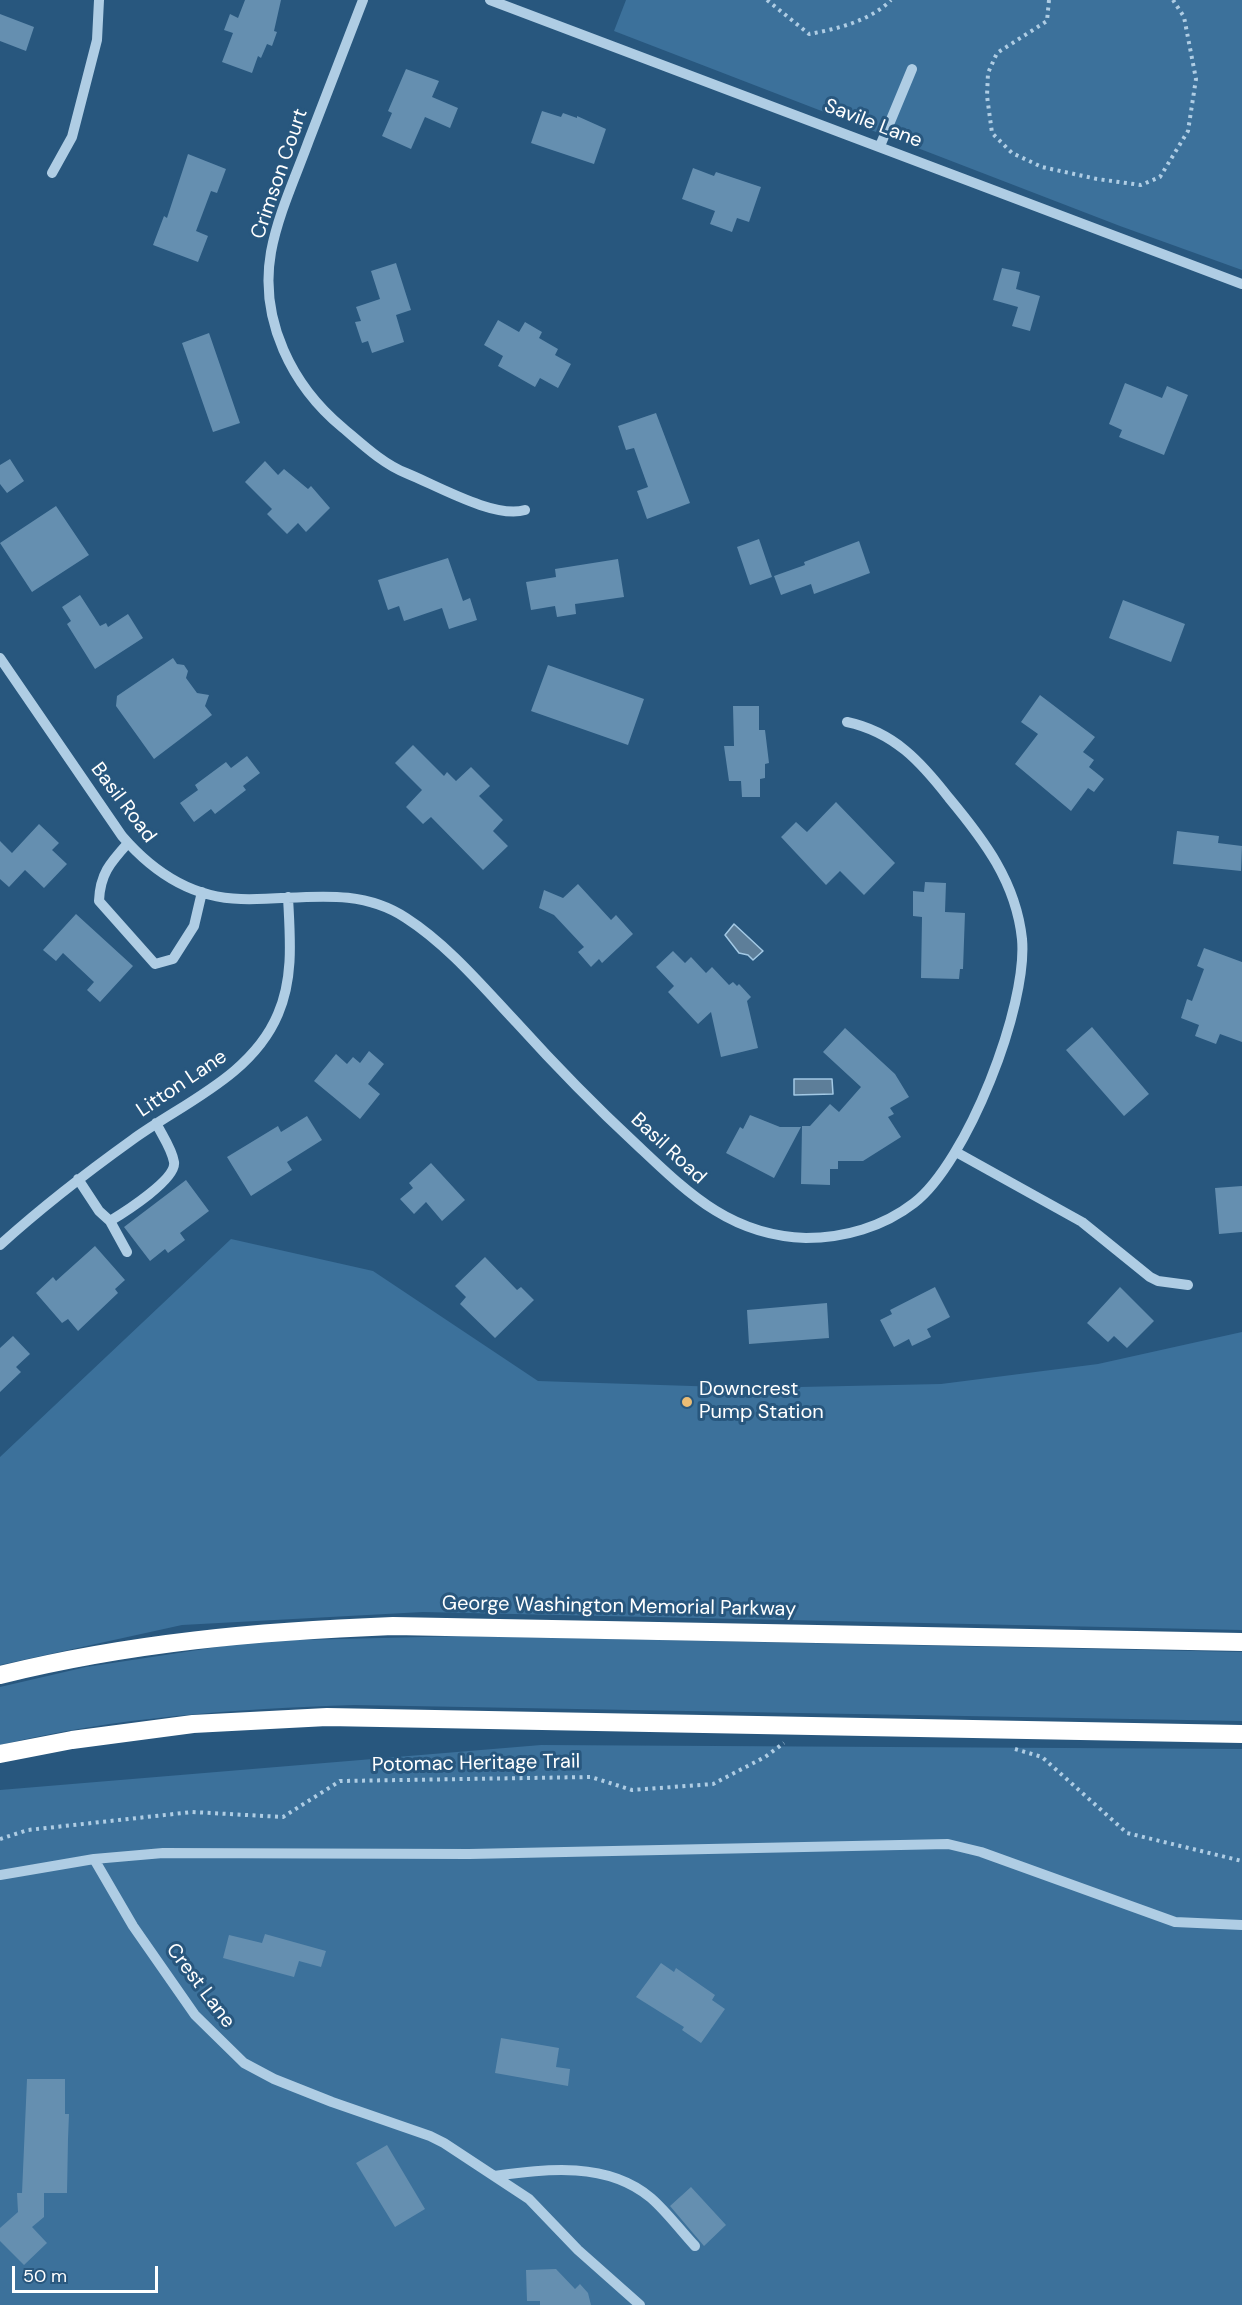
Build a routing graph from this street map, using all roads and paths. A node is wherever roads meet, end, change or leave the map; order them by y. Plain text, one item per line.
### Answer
1 (99, 0) edge
2 (363, 0) edge
3 (490, 0) edge
4 (767, 0) edge
5 (891, 0) edge
6 (1049, 0) edge
7 (1173, 0) edge
8 (912, 69) dead end
9 (880, 146) junction
10 (52, 173) dead end
11 (1242, 284) edge
12 (525, 510) dead end
13 (0, 658) edge
14 (847, 722) dead end
15 (128, 843) junction
16 (202, 892) junction
17 (288, 897) junction
18 (156, 1124) junction
19 (956, 1152) junction
20 (78, 1179) junction
21 (111, 1221) junction
22 (0, 1245) edge
23 (126, 1252) dead end
24 (1188, 1285) dead end
25 (1242, 1642) edge
26 (0, 1676) edge
27 (1242, 1734) edge
28 (786, 1742) dead end
29 (1008, 1747) dead end
30 (0, 1754) edge
31 (0, 1839) edge
32 (94, 1859) junction
33 (1242, 1861) edge
34 (0, 1875) edge
35 (1242, 1925) edge
36 (494, 2176) junction
37 (695, 2246) dead end
38 (640, 2305) edge

1 - 10 street
2 - 12 street, Crimson Court
3 - 9 street, Savile Lane
4 - 5 path
6 - 7 path
8 - 9 street
9 - 11 street, Savile Lane
13 - 15 street, Basil Road
14 - 19 street, Basil Road
15 - 16 street, Basil Road
15 - 16 street
16 - 17 street, Basil Road
17 - 18 street, Litton Lane
17 - 19 street, Basil Road
18 - 20 street, Litton Lane
18 - 21 street
19 - 24 street
20 - 21 street
20 - 22 street, Litton Lane
21 - 23 street
25 - 26 highway, George Washington Memorial Parkway
27 - 30 highway
28 - 31 path, Potomac Heritage Trail
29 - 33 path
32 - 34 street
32 - 35 street
32 - 36 street, Crest Lane
36 - 37 street
36 - 38 street, Crest Lane

